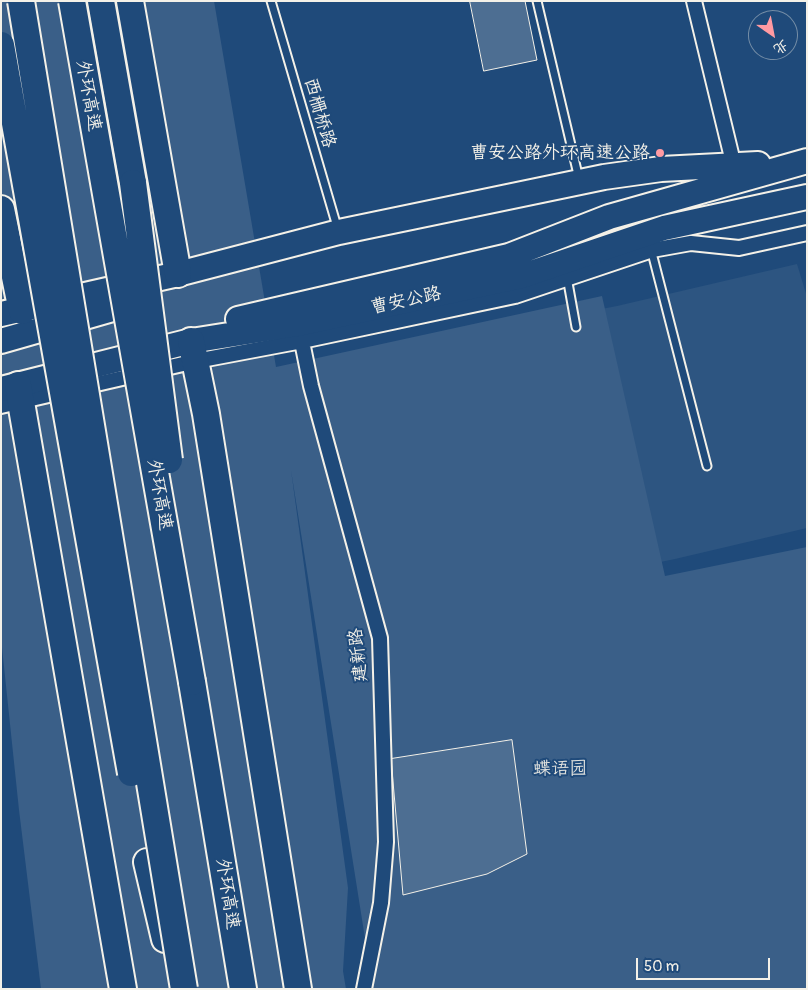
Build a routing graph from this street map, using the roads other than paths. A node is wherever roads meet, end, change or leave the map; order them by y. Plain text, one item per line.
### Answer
1 (21, 1) edge
2 (72, 1) edge
3 (101, 1) edge
4 (130, 1) edge
5 (271, 1) edge
6 (537, 1) edge
7 (694, 1) edge
8 (1, 45) edge
9 (807, 160) edge
10 (734, 166) junction
11 (580, 182) junction
12 (807, 197) edge
13 (1, 209) edge
14 (339, 232) junction
15 (807, 233) edge
16 (650, 242) junction
17 (566, 271) junction
18 (178, 274) junction
19 (12, 312) edge
20 (76, 320) junction
21 (576, 327) dead end
22 (300, 333) junction
23 (164, 336) junction
24 (1, 341) edge
25 (193, 351) junction
26 (10, 396) edge
27 (706, 466) dead end
28 (192, 682) junction
29 (123, 989) edge
30 (177, 989) edge
31 (184, 989) edge
32 (243, 989) edge
33 (298, 989) edge
34 (364, 989) edge

1 - 31 highway, bridge
2 - 28 highway, 外环高速, bridge
3 - 28 highway, bridge
4 - 18 highway
5 - 14 lane, 西栅桥路
6 - 11 lane
7 - 10 street
8 - 30 highway, bridge
9 - 10 highway
9 - 23 highway
10 - 11 highway
11 - 14 highway
12 - 16 highway, 曹安公路
13 - 19 highway
14 - 18 highway
15 - 16 street
16 - 17 highway, 曹安公路
16 - 27 lane
17 - 21 lane
17 - 22 highway, 曹安公路
18 - 19 highway
18 - 20 highway
19 - 20 highway
20 - 23 highway
20 - 24 highway
22 - 25 highway, 曹安公路
22 - 34 street, 建新路
23 - 25 highway
23 - 26 highway
25 - 26 highway, 曹安公路
25 - 33 highway
26 - 29 highway
28 - 32 highway, 外环高速

